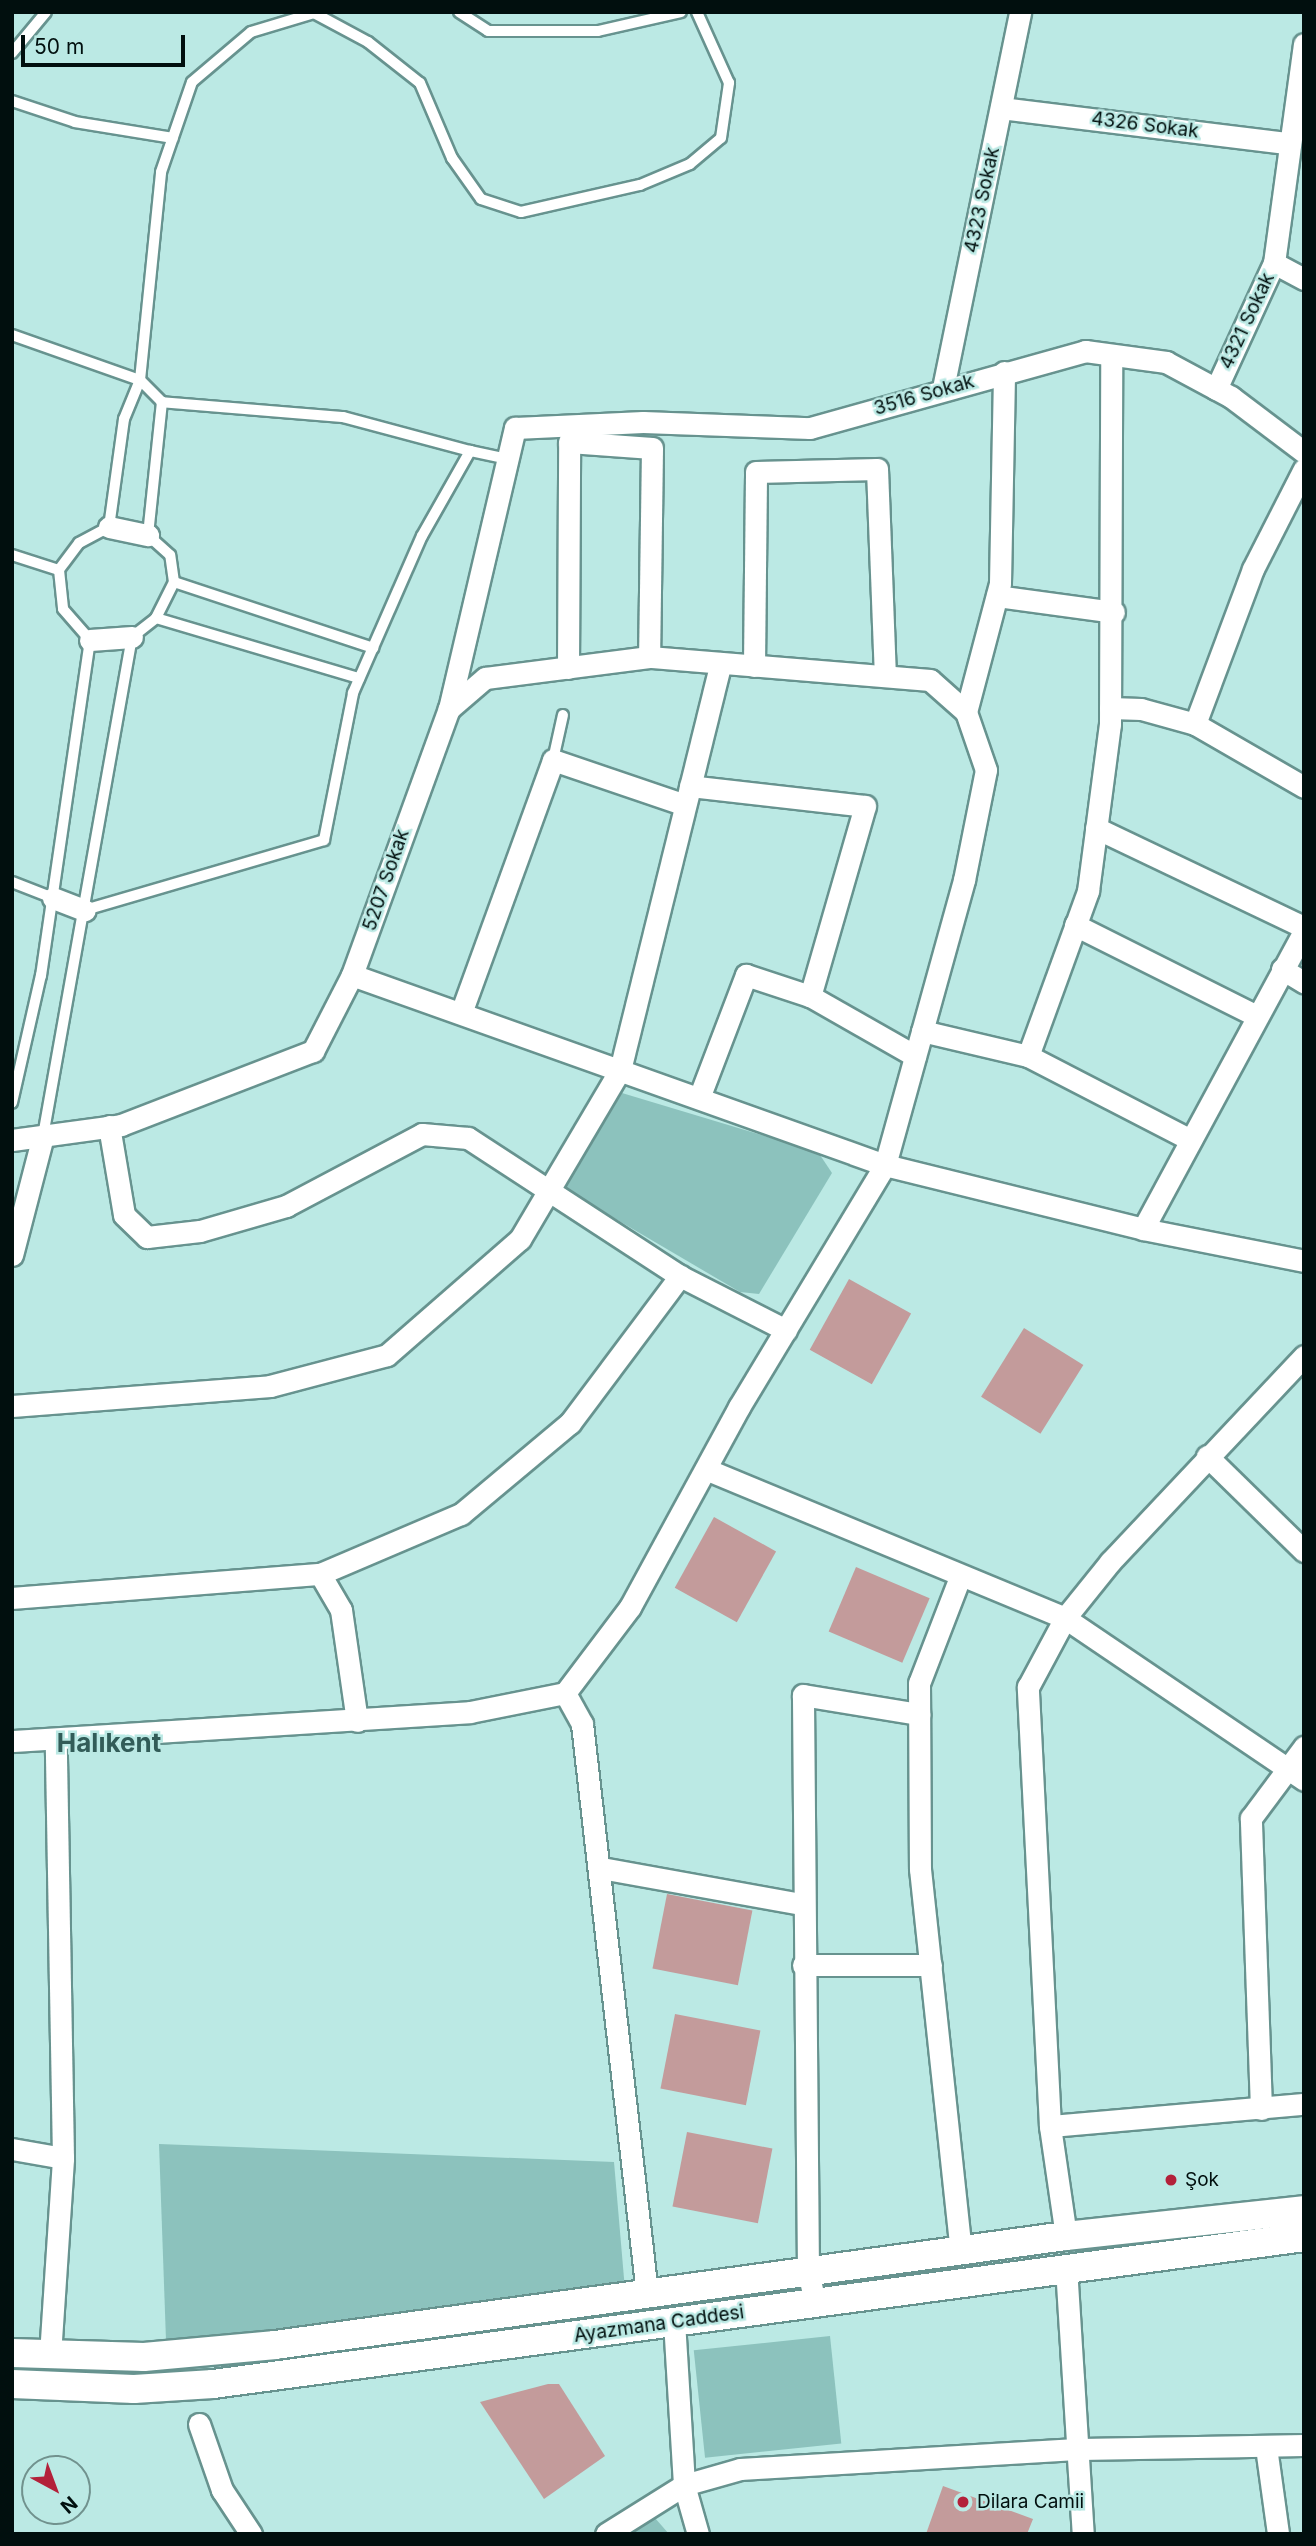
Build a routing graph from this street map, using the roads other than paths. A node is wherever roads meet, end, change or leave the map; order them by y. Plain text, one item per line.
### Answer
1 (46, 12) edge
2 (459, 12) edge
3 (681, 12) edge
4 (697, 12) edge
5 (1020, 12) edge
6 (1304, 44) edge
7 (12, 53) edge
8 (1301, 83) edge
9 (12, 102) edge
10 (1001, 108) junction
11 (173, 138) junction
12 (1288, 142) junction
13 (1274, 263) junction
14 (1304, 279) edge
15 (12, 335) edge
16 (1111, 355) junction
17 (1004, 372) junction
18 (140, 380) junction
19 (943, 388) junction
20 (1216, 389) junction
21 (162, 402) junction
22 (515, 428) joint
23 (470, 451) junction
24 (1304, 452) edge
25 (508, 459) junction
26 (1304, 469) edge
27 (109, 527) junction
28 (148, 535) junction
29 (12, 555) edge
30 (59, 570) junction
31 (174, 582) junction
32 (997, 596) junction
33 (1114, 612) junction
34 (156, 618) junction
35 (132, 637) junction
36 (90, 640) junction
37 (373, 648) junction
38 (649, 657) junction
39 (721, 663) junction
40 (754, 666) junction
41 (568, 668) junction
42 (885, 676) junction
43 (359, 678) junction
44 (1110, 708) junction
45 (449, 709) junction
46 (967, 712) junction
47 (563, 715) dead end
48 (1195, 724) junction
49 (553, 760) junction
50 (1304, 787) edge
51 (687, 795) junction
52 (1096, 828) junction
53 (12, 881) edge
54 (53, 898) junction
55 (85, 910) junction
56 (1075, 925) junction
57 (1304, 929) edge
58 (1282, 969) junction
59 (352, 975) junction
60 (1304, 982) edge
61 (810, 996) junction
62 (461, 1013) junction
63 (1257, 1016) junction
64 (922, 1031) junction
65 (915, 1056) junction
66 (1028, 1056) junction
67 (620, 1070) junction
68 (699, 1098) junction
69 (12, 1103) edge
70 (109, 1126) junction
71 (43, 1136) junction
72 (12, 1140) edge
73 (1191, 1140) junction
74 (885, 1164) junction
75 (548, 1196) junction
76 (1143, 1230) junction
77 (12, 1255) edge
78 (1304, 1261) edge
79 (680, 1276) junction
80 (786, 1330) junction
81 (1304, 1356) edge
82 (12, 1406) edge
83 (1207, 1457) junction
84 (708, 1470) junction
85 (1304, 1551) edge
86 (320, 1574) junction
87 (960, 1577) junction
88 (12, 1598) edge
89 (1065, 1618) junction
90 (565, 1693) junction
91 (919, 1714) junction
92 (357, 1721) junction
93 (56, 1739) junction
94 (12, 1741) edge
95 (1304, 1747) edge
96 (1283, 1768) junction
97 (1304, 1780) edge
98 (601, 1868) junction
99 (802, 1904) junction
100 (803, 1965) junction
101 (931, 1965) junction
102 (1304, 2104) edge
103 (1261, 2109) junction
104 (1051, 2126) junction
105 (12, 2149) edge
106 (63, 2158) junction
107 (1304, 2210) edge
108 (1066, 2236) junction
109 (1304, 2237) edge
110 (961, 2250) junction
111 (1066, 2267) junction
112 (808, 2272) junction
113 (648, 2294) junction
114 (607, 2300) junction
115 (815, 2302) junction
116 (674, 2321) junction
117 (610, 2330) junction
118 (12, 2353) edge
119 (50, 2355) junction
120 (12, 2384) edge
121 (199, 2424) dead end
122 (1304, 2445) edge
123 (1266, 2447) junction
124 (1080, 2449) junction
125 (684, 2485) junction
126 (251, 2534) edge
127 (606, 2534) edge
128 (698, 2534) edge
129 (1083, 2534) edge
130 (1278, 2534) edge

1 - 7 lane
2 - 3 lane
4 - 11 lane
5 - 10 street, 4323 Sokak
6 - 8 street, 4321 Sokak
8 - 12 street, 4321 Sokak
9 - 11 lane
10 - 12 street, 4326 Sokak
10 - 19 street, 4323 Sokak
11 - 18 lane
12 - 13 street, 4321 Sokak
13 - 14 street
13 - 20 street, 4321 Sokak
15 - 18 lane
16 - 17 street, 3516 Sokak
16 - 20 street, 3516 Sokak
16 - 33 street
17 - 19 street, 3516 Sokak
17 - 32 street
18 - 21 lane
18 - 27 lane
19 - 22 street, 3516 Sokak
20 - 24 street, 3516 Sokak
21 - 23 lane
21 - 28 lane
22 - 25 street, 5207 Sokak
23 - 25 lane
23 - 37 lane
25 - 45 street, 5207 Sokak
26 - 48 street
27 - 28 street
27 - 30 lane
28 - 31 lane
29 - 30 lane
30 - 36 lane
31 - 34 lane
31 - 37 lane
32 - 33 street
32 - 46 street
33 - 44 street
34 - 35 lane
34 - 43 lane
35 - 36 street
35 - 55 lane
36 - 54 lane
37 - 43 lane
38 - 39 street
38 - 41 street
38 - 41 street
39 - 40 street
39 - 51 street
40 - 42 street
40 - 42 street
41 - 45 street
42 - 46 street
43 - 55 lane
44 - 48 street
44 - 52 street
45 - 59 street, 5207 Sokak
46 - 64 street
47 - 49 lane
48 - 50 street
49 - 51 street
49 - 62 street
51 - 61 street
51 - 67 street
52 - 56 street
52 - 57 street
53 - 54 lane
54 - 55 street
54 - 69 lane
55 - 71 lane
56 - 63 street
56 - 66 street
57 - 58 street
58 - 60 street
58 - 63 street
59 - 62 street
59 - 70 street, 5207 Sokak
61 - 65 street
61 - 68 street
62 - 67 street
63 - 73 street
64 - 65 street
64 - 66 street
65 - 74 street
66 - 73 street
67 - 68 street
67 - 75 street
68 - 74 street
70 - 71 street, 5207 Sokak
70 - 75 street
71 - 72 street, 5207 Sokak
71 - 77 street
73 - 76 street
74 - 76 street
74 - 80 street
75 - 79 street
75 - 82 street
76 - 78 street
79 - 80 street
79 - 86 street
80 - 84 street
81 - 83 street
83 - 85 street
83 - 89 street
84 - 87 street
84 - 90 street
86 - 88 street
86 - 92 street
87 - 89 street
87 - 91 street
89 - 96 street
89 - 104 street
90 - 92 street
90 - 98 street
91 - 99 street
91 - 101 street
92 - 93 street
93 - 94 street
93 - 106 street
95 - 96 street
96 - 97 street
96 - 103 street
98 - 99 street
98 - 113 street
99 - 100 street
100 - 101 street
100 - 112 street
101 - 110 street
102 - 103 street
103 - 104 street
104 - 108 street
105 - 106 street
106 - 119 street
107 - 108 main road, Ayazmana Caddesi
108 - 110 main road, Ayazmana Caddesi
109 - 111 main road, Ayazmana Caddesi
110 - 112 main road, Ayazmana Caddesi
111 - 115 main road, Ayazmana Caddesi
111 - 124 street
112 - 113 main road, Ayazmana Caddesi
112 - 115 street
113 - 114 main road, Ayazmana Caddesi
114 - 117 main road
114 - 119 main road, Ayazmana Caddesi
115 - 116 main road, Ayazmana Caddesi
116 - 117 main road, Ayazmana Caddesi
116 - 125 street
117 - 120 main road, Ayazmana Caddesi
118 - 119 main road, Ayazmana Caddesi
121 - 126 street
122 - 123 street
123 - 124 street
123 - 130 street
124 - 125 street
124 - 129 street
125 - 127 street
125 - 128 street

